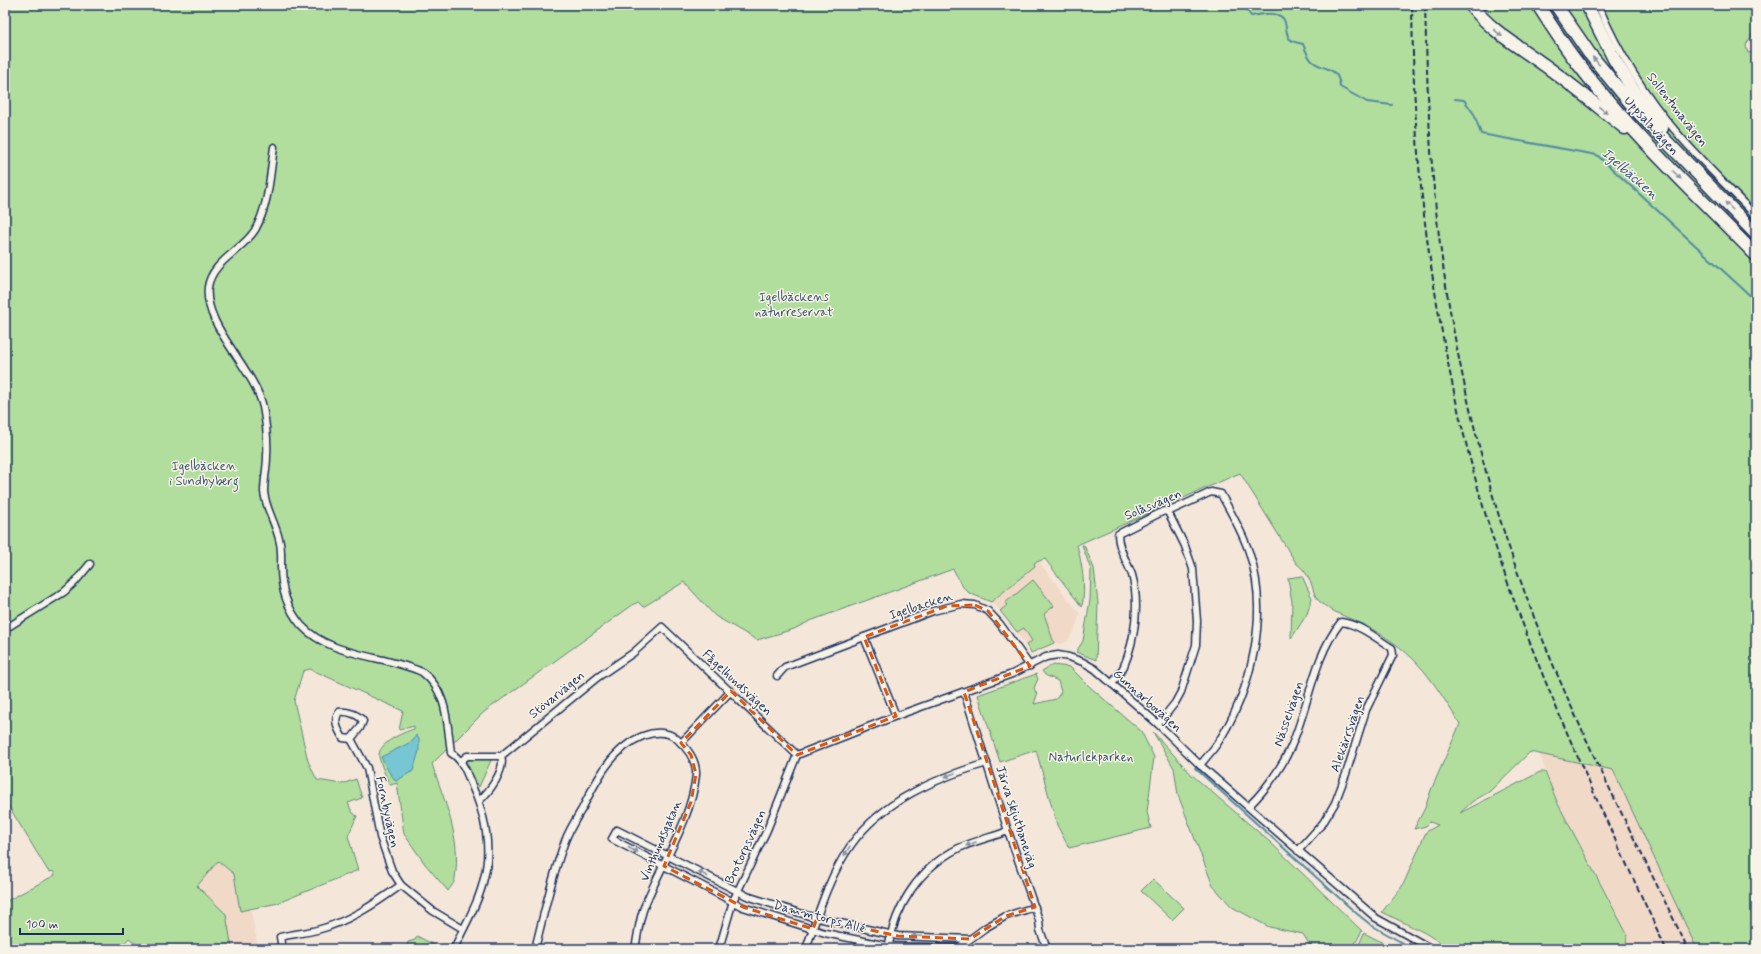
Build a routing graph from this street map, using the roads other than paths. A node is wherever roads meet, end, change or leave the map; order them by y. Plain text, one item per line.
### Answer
1 (1471, 5) edge
2 (1538, 5) edge
3 (1556, 5) edge
4 (1587, 5) edge
5 (1598, 5) edge
6 (274, 147) dead end
7 (1650, 147) junction
8 (1686, 164) junction
9 (1756, 216) edge
10 (1756, 234) edge
11 (1756, 255) edge
12 (1168, 512) junction
13 (90, 564) dead end
14 (1341, 622) joint
15 (662, 627) joint
16 (5, 629) edge
17 (864, 637) junction
18 (1030, 666) junction
19 (777, 676) dead end
20 (1112, 684) junction
21 (730, 691) junction
22 (964, 692) junction
23 (896, 716) junction
24 (1158, 724) junction
25 (351, 739) junction
26 (681, 743) junction
27 (797, 755) junction
28 (502, 756) junction
29 (461, 761) junction
30 (987, 763) junction
31 (1200, 765) junction
32 (479, 801) junction
33 (1248, 806) junction
34 (1008, 831) junction
35 (1298, 852) junction
36 (668, 856) junction
37 (664, 866) junction
38 (401, 885) junction
39 (738, 891) junction
40 (733, 902) junction
41 (1035, 906) junction
42 (817, 918) junction
43 (463, 929) junction
44 (813, 929) junction
45 (891, 934) junction
46 (970, 939) junction
47 (888, 947) edge
48 (282, 949) edge
49 (454, 949) edge
50 (535, 949) edge
51 (635, 949) edge
52 (719, 949) edge
53 (806, 949) edge
54 (1047, 949) edge
55 (1432, 949) edge

1 -> 7 highway
2 - 7 highway, Uppsalavägen
8 -> 3 highway, Uppsalavägen
4 - 8 highway
5 - 9 street, Sollentunavägen
6 - 29 street
7 -> 11 highway, Uppsalavägen
10 -> 8 highway, Uppsalavägen
12 - 20 street, Solåsvägen
12 - 24 street
12 - 31 street, Solåsvägen
13 - 16 street
14 - 33 street, Nässelvägen
14 - 35 street, Alekärrsvägen
15 - 21 street, Fågelhundsvägen
15 - 28 street, Stövarvägen
17 - 18 street, Igelbacken
17 - 19 street, Igelbacken
17 - 23 street
18 - 20 street, Gunnarbovägen
18 - 22 street, Gunnarbovägen
20 - 24 street, Gunnarbovägen
21 - 26 street
21 - 27 street, Fågelhundsvägen
22 - 23 street, Gunnarbovägen
22 - 30 street, Järva skjutbaneväg
23 - 27 street, Gunnarbovägen
24 - 31 street, Gunnarbovägen
25 - 25 street, Fornbyvägen
25 - 38 street, Fornbyvägen
26 - 36 street, Vinthundsgatan
26 - 50 street, Vinthundsgatan
27 - 39 street, Brotorpsvägen
28 - 29 street
28 - 32 street
29 - 32 street
30 - 34 street, Järva skjutbaneväg
30 -> 42 street
31 - 33 street, Gunnarbovägen
32 - 43 street
33 - 35 street, Gunnarbovägen
34 - 41 street, Järva skjutbaneväg
34 -> 45 street
35 - 55 street, Gunnarbovägen
36 - 37 street, Vinthundsgatan
36 -> 37 street, Dammtorps Allé
39 -> 36 street, Dammtorps Allé
37 - 40 street, Dammtorps Allé
37 - 51 street, Vinthundsgatan
38 - 43 street, Fornbyvägen
38 - 48 street
39 - 40 street, Brotorpsvägen
39 - 42 street, Dammtorps Allé
40 - 44 street, Dammtorps Allé
40 - 52 street, Brotorpsvägen
41 - 46 street, Dammtorps Allé
41 - 54 street, Järva skjutbaneväg
42 - 44 street
42 - 45 street, Dammtorps Allé
43 - 49 street
44 - 47 street, Dammtorps Allé
44 - 53 street
46 -> 45 street, Dammtorps Allé
45 - 47 street
46 - 47 street, Dammtorps Allé

